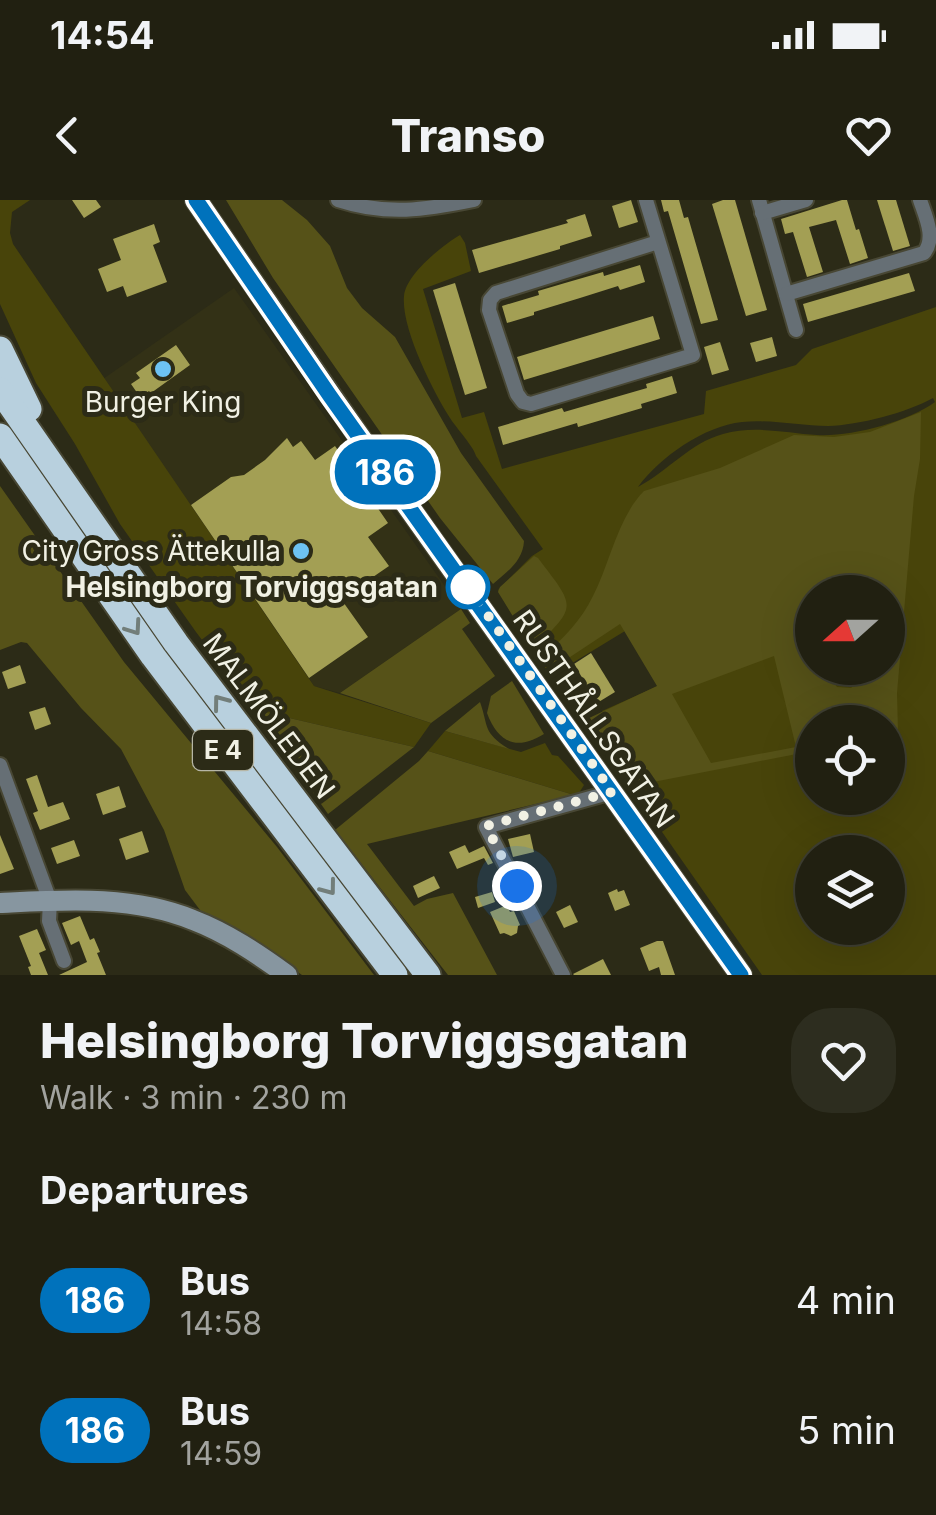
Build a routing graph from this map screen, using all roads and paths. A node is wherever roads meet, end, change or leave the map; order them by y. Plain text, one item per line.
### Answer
1 (196, 200) edge
2 (338, 200) edge
3 (474, 200) edge
4 (646, 200) edge
5 (806, 200) edge
6 (920, 200) edge
7 (761, 206) edge
8 (658, 242) junction
9 (786, 294) junction
10 (796, 330) dead end
11 (0, 349) edge
12 (0, 390) edge
13 (0, 436) edge
14 (0, 446) edge
15 (57, 520) junction
16 (96, 532) junction
17 (0, 765) edge
18 (612, 792) junction
19 (50, 901) junction
20 (0, 903) edge
21 (64, 961) dead end
22 (288, 975) edge
23 (395, 975) edge
24 (428, 975) edge
25 (563, 975) edge
26 (741, 975) edge

1 - 18 main road, RUSTHÅLLSGATAN
2 - 3 street
4 - 8 street
5 - 7 street
6 - 9 street
7 - 9 street
8 - 8 street
9 - 10 street
11 - 16 highway
12 - 16 highway, MALMÖLEDEN / E 4
13 - 15 highway, MALMÖLEDEN / E 4
14 - 15 highway
15 -> 23 highway, MALMÖLEDEN / E 4
24 -> 16 highway, MALMÖLEDEN / E 4
17 - 19 street
18 - 25 street
18 - 26 main road, RUSTHÅLLSGATAN
19 - 20 main road
19 - 21 street
19 - 22 main road

